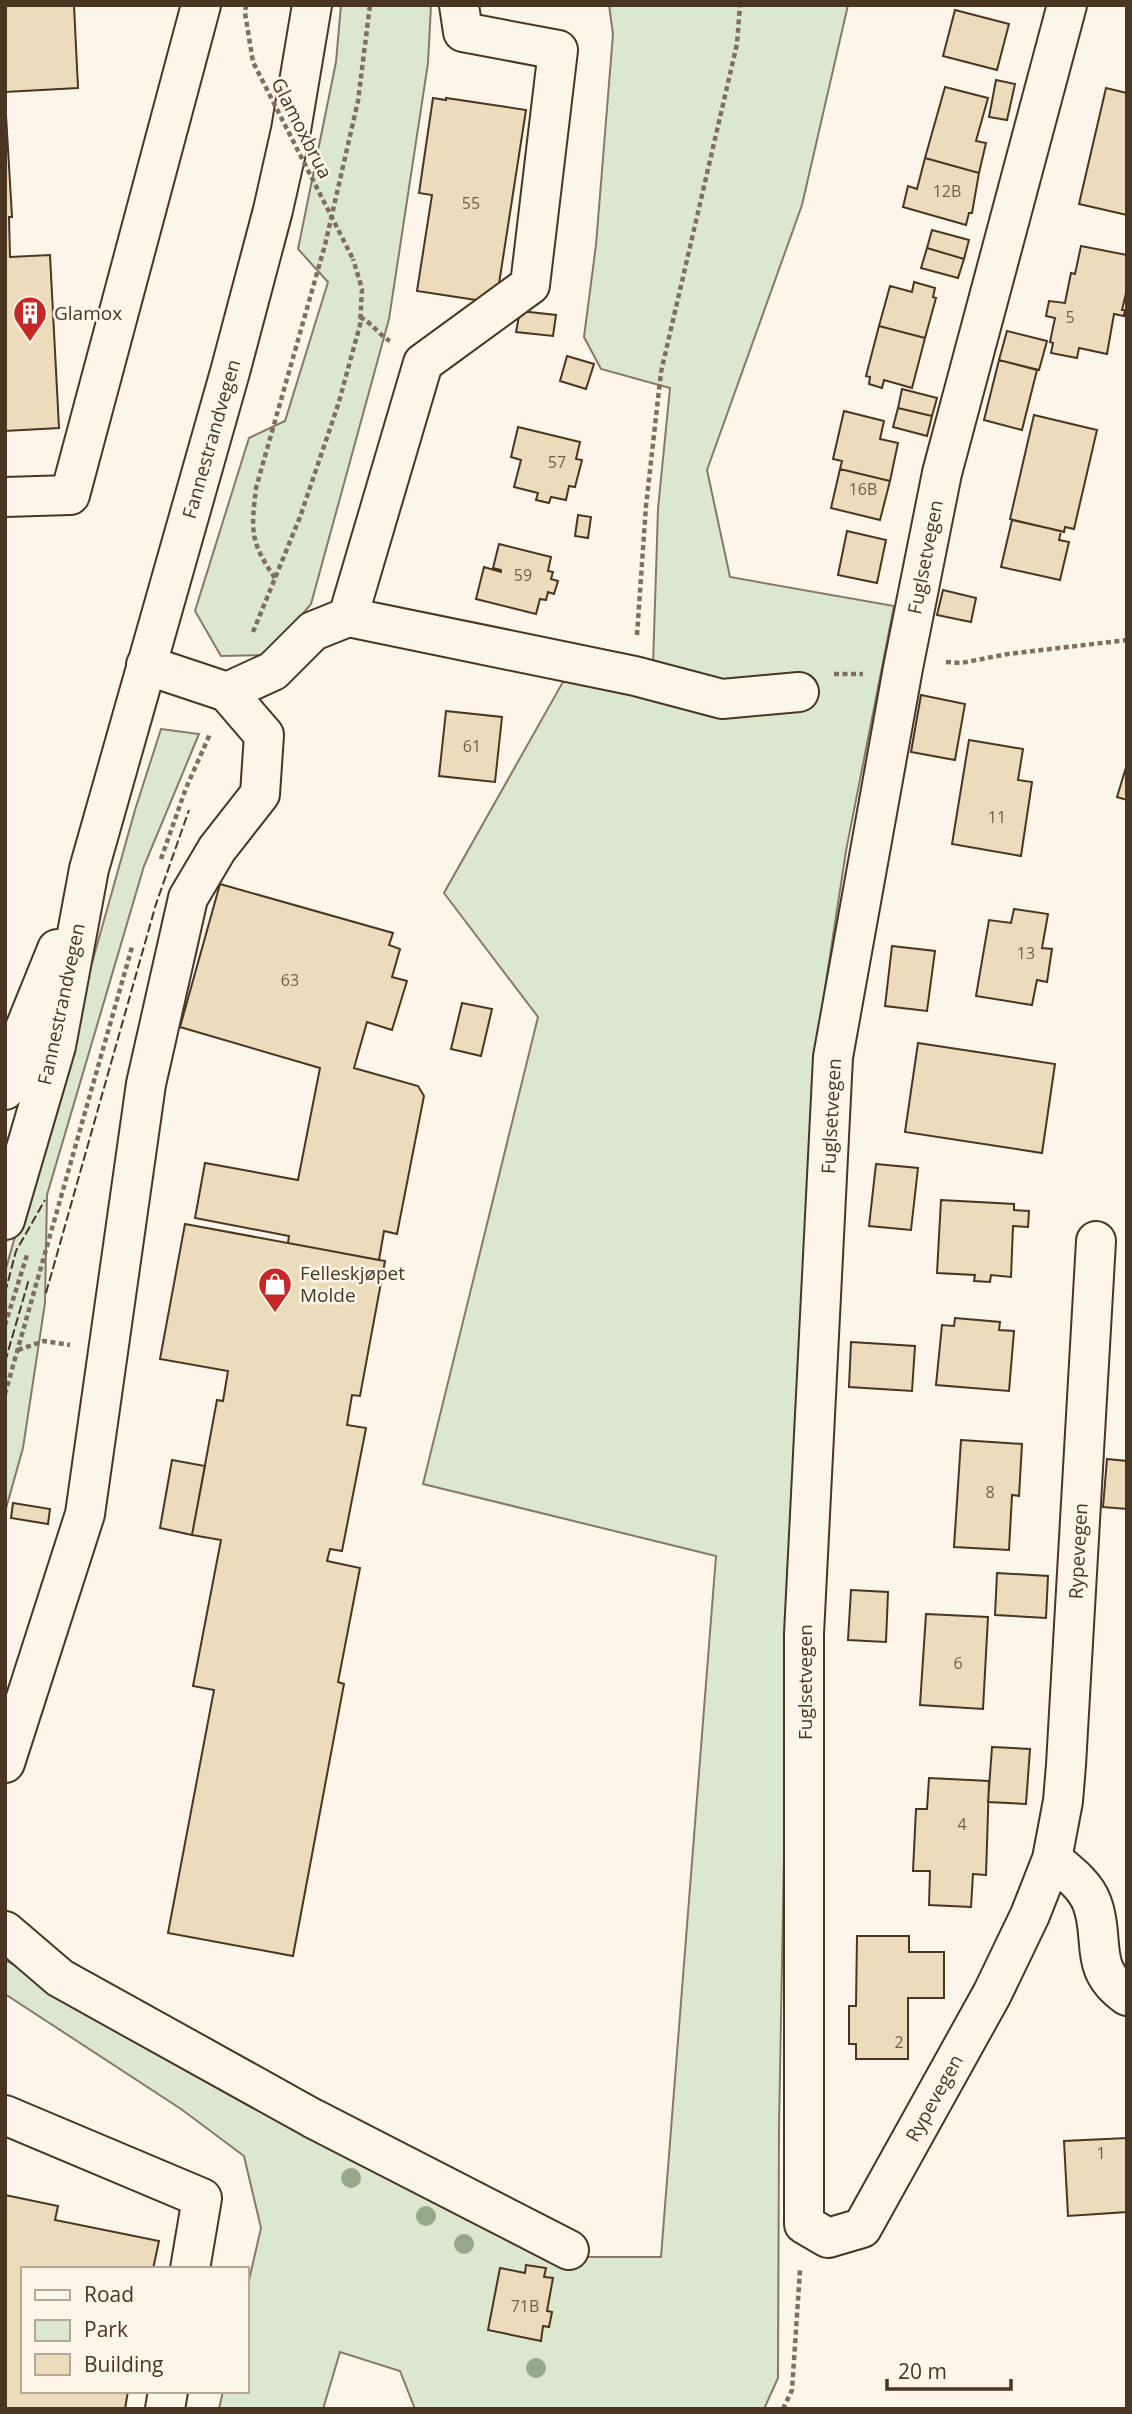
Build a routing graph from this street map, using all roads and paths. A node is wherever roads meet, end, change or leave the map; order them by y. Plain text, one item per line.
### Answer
1 (201, 5) edge
2 (246, 5) edge
3 (312, 5) edge
4 (370, 5) edge
5 (459, 5) edge
6 (740, 5) edge
7 (1067, 5) edge
8 (5, 497) edge
9 (275, 579) junction
10 (348, 617) junction
11 (1127, 640) edge
12 (248, 643) dead end
13 (944, 662) dead end
14 (146, 665) junction
15 (635, 676) junction
16 (227, 692) junction
17 (799, 692) dead end
18 (212, 729) dead end
19 (158, 867) dead end
20 (89, 869) junction
21 (133, 945) dead end
22 (5, 1090) edge
23 (5, 1220) edge
24 (53, 1226) junction
25 (44, 1236) dead end
26 (1096, 1241) dead end
27 (35, 1246) dead end
28 (5, 1325) edge
29 (44, 1341) dead end
30 (18, 1350) junction
31 (5, 1394) edge
32 (5, 1763) edge
33 (1052, 1858) junction
34 (5, 1931) edge
35 (1127, 1996) edge
36 (5, 2115) edge
37 (816, 2231) junction
38 (569, 2250) dead end
39 (190, 2267) edge
40 (783, 2409) edge

1 - 8 main road
2 - 9 path, Glamoxbrua, bridge
3 - 14 main road, Fannestrandvegen
4 - 9 path
5 - 10 main road
6 - 15 path
7 - 37 main road, Fuglsetvegen
9 - 12 path, Glamoxbrua
10 - 15 main road
10 - 16 main road
11 - 13 path
14 - 16 main road
14 - 20 main road, Fannestrandvegen
15 - 17 main road
16 - 32 main road
18 - 19 path
20 - 22 main road, Fannestrandvegen
20 - 23 main road, Fannestrandvegen
21 - 24 path
24 - 25 path
24 - 30 path
26 - 33 main road, Rypevegen
27 - 28 path
29 - 30 path
30 - 31 path
33 - 35 main road
33 - 37 main road, Rypevegen
34 - 38 main road
36 - 39 main road
37 - 40 path

